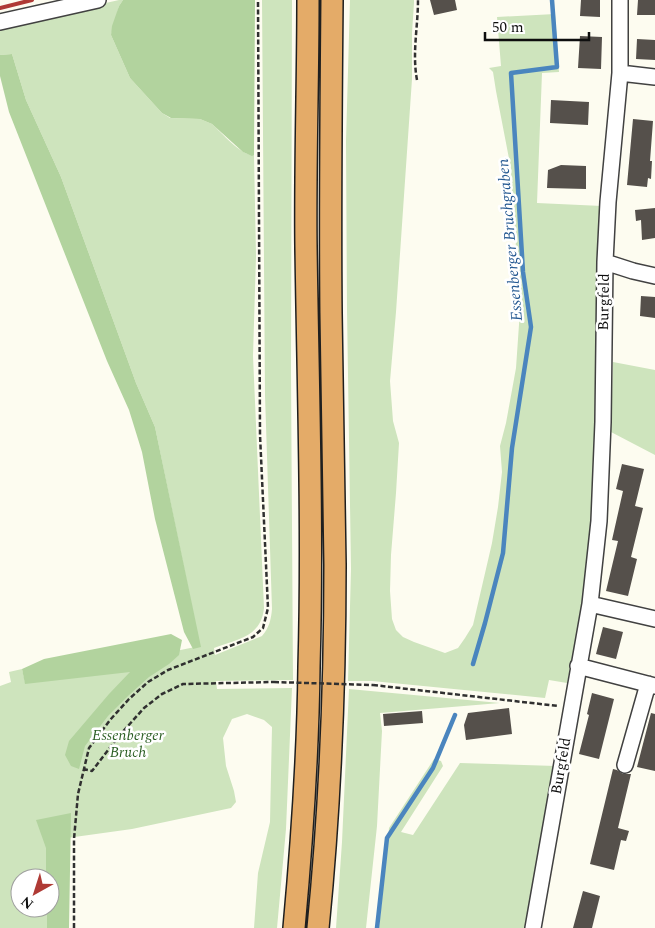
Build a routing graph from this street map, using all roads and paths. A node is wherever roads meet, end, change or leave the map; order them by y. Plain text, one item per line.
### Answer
1 (98, 0) edge
2 (258, 0) edge
3 (308, 0) edge
4 (332, 0) edge
5 (418, 0) edge
6 (620, 0) edge
7 (0, 22) edge
8 (620, 73) junction
9 (655, 77) edge
10 (417, 80) dead end
11 (604, 262) junction
12 (655, 276) edge
13 (590, 604) junction
14 (655, 619) edge
15 (578, 666) junction
16 (651, 685) edge
17 (572, 708) junction
18 (625, 765) dead end
19 (83, 769) junction
20 (74, 928) edge
21 (294, 928) edge
22 (318, 928) edge
23 (533, 928) edge

1 - 7 street
2 - 19 path
3 - 21 highway
4 - 22 highway
5 - 10 path
6 - 8 street, Burgfeld
8 - 9 street
8 - 11 street, Burgfeld
11 - 12 street
11 - 13 street, Burgfeld
13 - 14 street
13 - 15 street, Burgfeld
15 - 16 street
15 - 17 street, Burgfeld
16 - 18 street
17 - 19 path, bridge
17 - 23 street, Burgfeld
19 - 20 path

